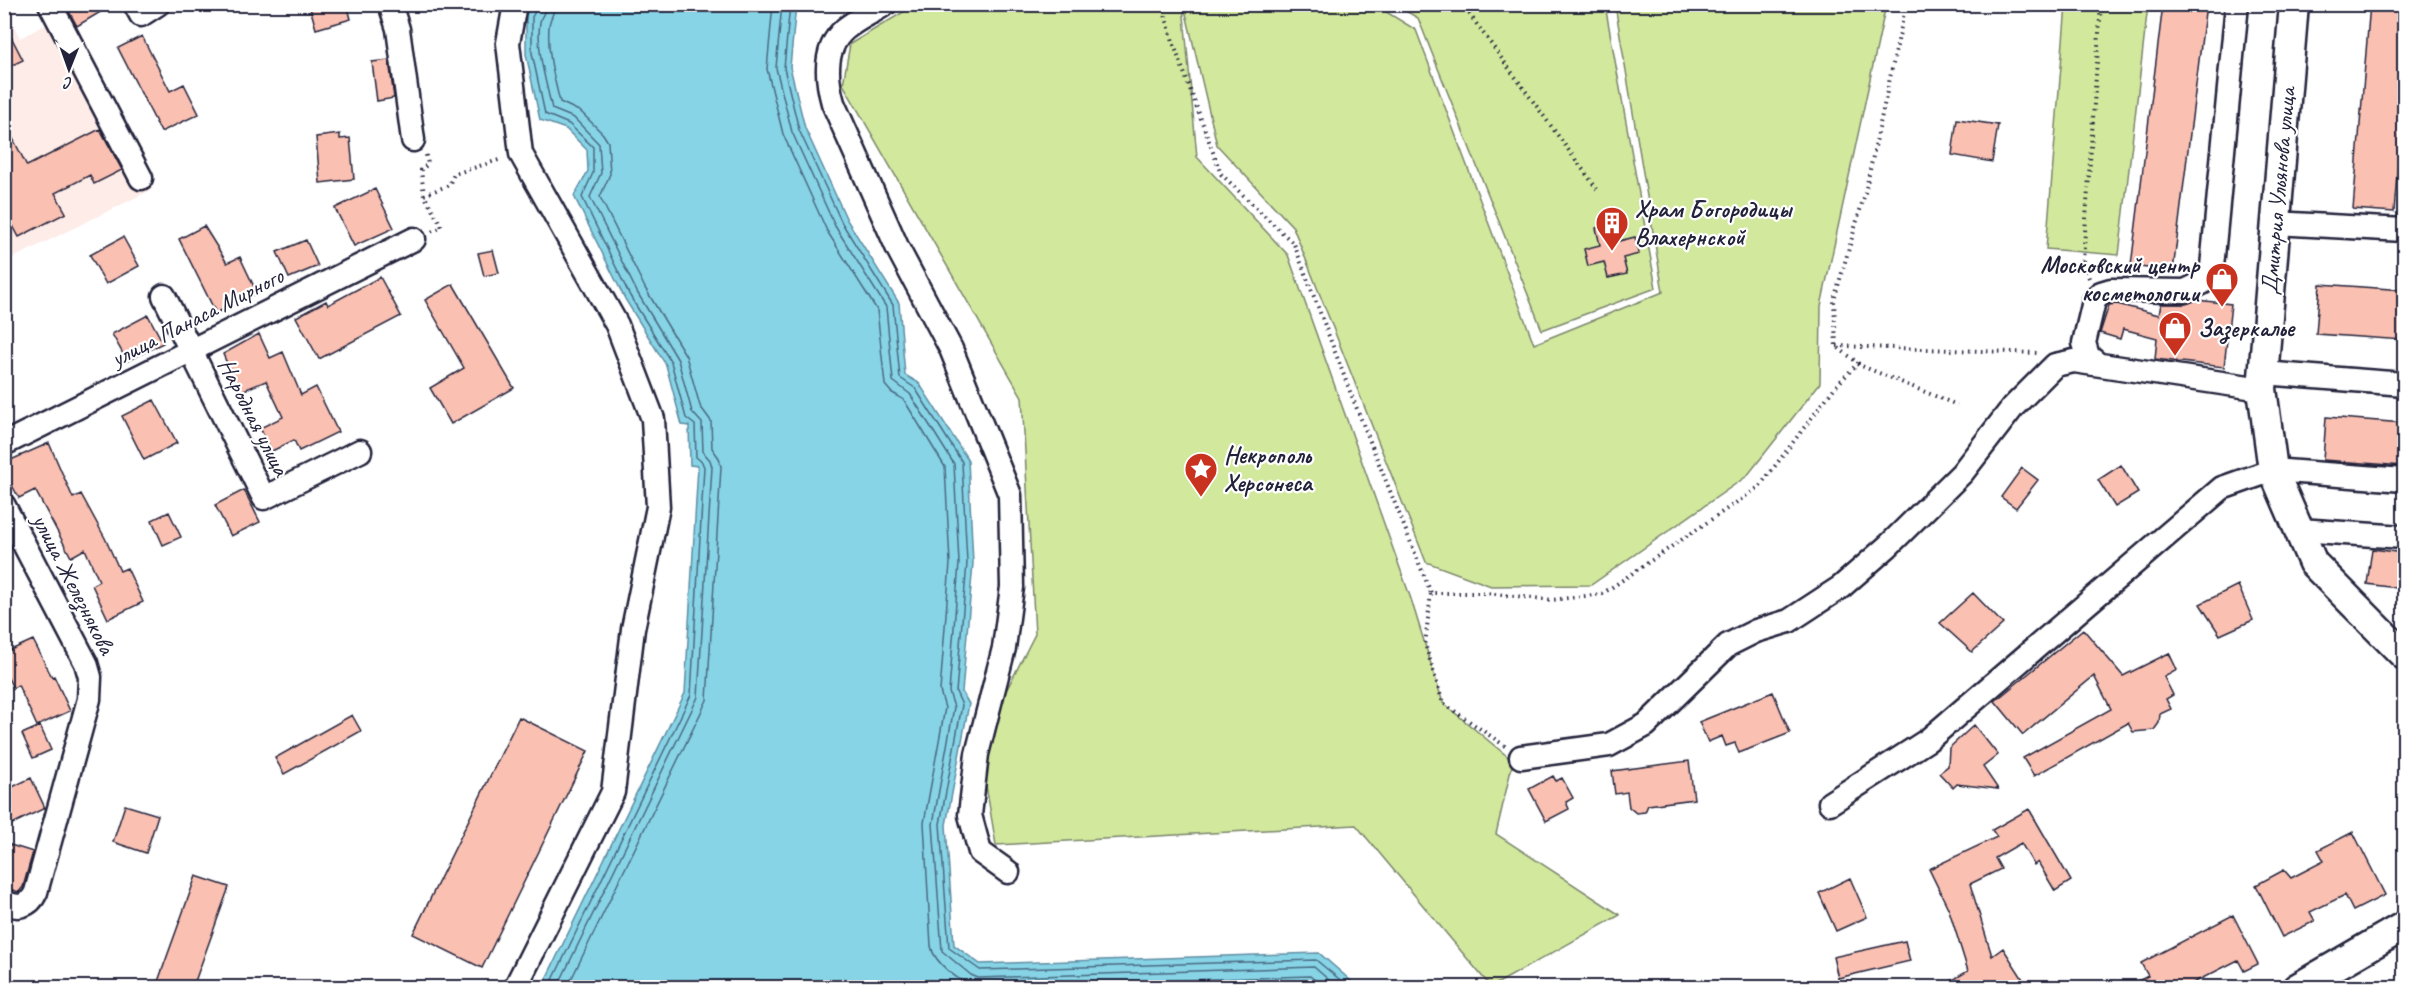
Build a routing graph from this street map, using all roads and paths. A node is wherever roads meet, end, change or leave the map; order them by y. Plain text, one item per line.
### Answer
1 (50, 4) edge
2 (135, 4) edge
3 (158, 4) edge
4 (390, 4) edge
5 (515, 4) edge
6 (885, 4) edge
7 (1162, 4) edge
8 (1462, 4) edge
9 (1906, 4) edge
10 (2101, 4) edge
11 (2236, 4) edge
12 (2294, 4) edge
13 (413, 140) joint
14 (521, 154) junction
15 (141, 178) dead end
16 (1597, 189) dead end
17 (424, 195) junction
18 (2275, 223) junction
19 (2404, 230) edge
20 (414, 239) joint
21 (164, 296) dead end
22 (2096, 297) junction
23 (1836, 346) junction
24 (190, 351) junction
25 (2001, 351) dead end
26 (1857, 364) junction
27 (2098, 364) junction
28 (2263, 381) junction
29 (2404, 384) edge
30 (1957, 405) dead end
31 (4, 444) edge
32 (360, 451) dead end
33 (2272, 471) junction
34 (2404, 480) edge
35 (4, 506) edge
36 (2299, 530) junction
37 (2404, 537) edge
38 (1431, 593) junction
39 (2404, 655) edge
40 (1521, 757) joint
41 (1830, 803) dead end
42 (1008, 872) dead end
43 (4, 901) edge
44 (2404, 926) edge
45 (515, 987) edge
46 (2297, 987) edge

1 - 15 street
2 - 3 street
4 - 13 street
5 - 14 street
6 - 42 street
7 - 38 path
8 - 16 path
9 - 23 path
10 - 22 path
11 - 22 street
12 - 18 main road, Дмитрия Ульянова улица
13 - 17 path
14 - 17 path
14 - 45 street
17 - 20 path
18 - 19 street
18 - 28 main road, Дмитрия Ульянова улица
20 - 24 street, улица Панаса Мирного
21 - 24 street, Народная улица
22 - 27 street
23 - 25 path
23 - 26 path
24 - 31 street, улица Панаса Мирного
24 - 32 street, Народная улица
26 - 30 path
26 - 38 path
27 - 28 street
27 - 40 street
28 - 29 street
28 - 33 main road, Дмитрия Ульянова улица
33 - 34 street
33 - 36 main road, Дмитрия Ульянова улица
33 - 41 street
35 - 43 street, улица Железнякова
36 - 37 street
36 - 39 main road, Дмитрия Ульянова улица
38 - 40 path
44 - 46 main road

